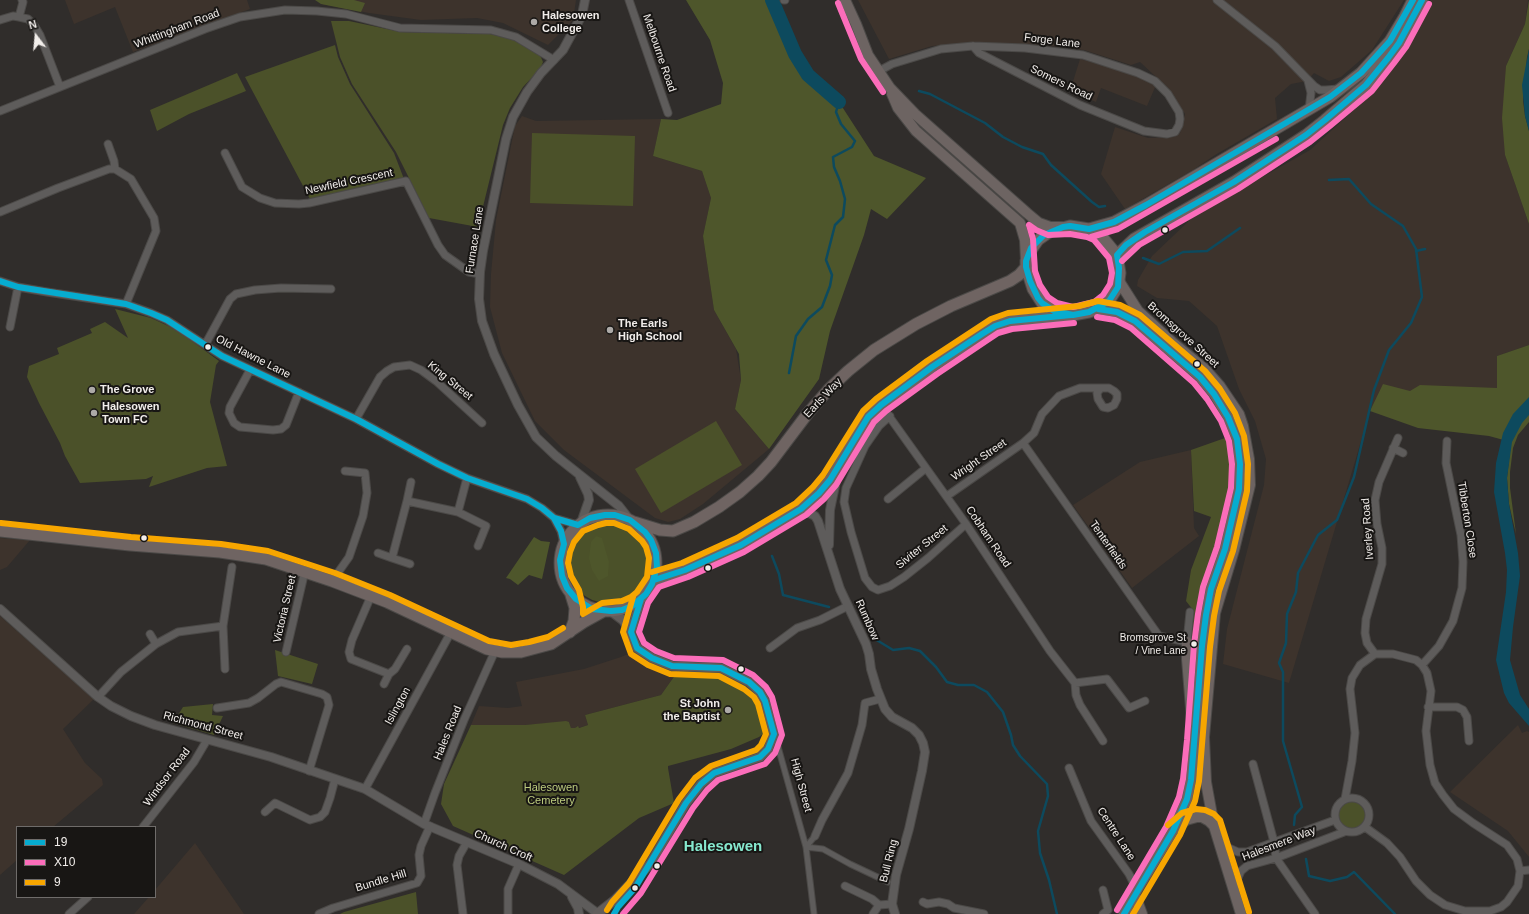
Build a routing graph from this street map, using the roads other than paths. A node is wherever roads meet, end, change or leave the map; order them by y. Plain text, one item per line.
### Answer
1 (22, 0) edge
2 (585, 0) edge
3 (629, 0) edge
4 (846, 0) edge
5 (1217, 0) edge
6 (1413, 0) edge
7 (1422, 0) edge
8 (19, 18) junction
9 (0, 20) edge
10 (973, 46) junction
11 (554, 60) junction
12 (879, 72) junction
13 (1307, 81) junction
14 (1344, 86) junction
15 (60, 87) junction
16 (890, 88) junction
17 (0, 111) edge
18 (1308, 111) junction
19 (668, 113) dead end
20 (1168, 134) joint
21 (108, 144) dead end
22 (225, 153) dead end
23 (115, 169) junction
24 (0, 212) edge
25 (1063, 227) junction
26 (1089, 229) junction
27 (1117, 255) junction
28 (1026, 264) junction
29 (480, 274) junction
30 (0, 281) edge
31 (1119, 281) junction
32 (18, 287) junction
33 (331, 289) dead end
34 (126, 304) junction
35 (1098, 308) junction
36 (1073, 315) junction
37 (10, 327) dead end
38 (205, 345) junction
39 (250, 370) junction
40 (1100, 389) dead end
41 (1217, 390) junction
42 (299, 392) junction
43 (881, 405) junction
44 (890, 416) junction
45 (356, 419) junction
46 (482, 423) dead end
47 (1398, 438) dead end
48 (1447, 441) dead end
49 (1023, 443) junction
50 (1393, 448) junction
51 (1403, 453) dead end
52 (838, 468) junction
53 (926, 468) junction
54 (345, 471) dead end
55 (580, 476) junction
56 (467, 478) junction
57 (411, 482) dead end
58 (947, 496) junction
59 (888, 499) dead end
60 (407, 501) junction
61 (801, 509) junction
62 (458, 512) junction
63 (554, 518) junction
64 (632, 521) junction
65 (580, 524) junction
66 (966, 524) junction
67 (0, 531) edge
68 (564, 544) junction
69 (478, 546) dead end
70 (829, 551) junction
71 (378, 553) dead end
72 (392, 558) junction
73 (410, 564) dead end
74 (232, 567) dead end
75 (306, 571) junction
76 (654, 580) junction
77 (332, 581) junction
78 (571, 593) junction
79 (371, 596) junction
80 (640, 599) junction
81 (848, 606) junction
82 (0, 609) edge
83 (607, 611) junction
84 (1190, 612) dead end
85 (223, 626) junction
86 (451, 632) junction
87 (631, 632) junction
88 (570, 633) junction
89 (150, 634) dead end
90 (1187, 642) junction
91 (156, 644) junction
92 (770, 648) dead end
93 (407, 649) dead end
94 (495, 651) junction
95 (286, 652) dead end
96 (1375, 654) junction
97 (1422, 664) junction
98 (225, 669) dead end
99 (388, 674) junction
100 (1075, 683) junction
101 (384, 684) dead end
102 (98, 697) junction
103 (880, 699) junction
104 (1145, 701) dead end
105 (1428, 707) junction
106 (217, 708) dead end
107 (774, 734) junction
108 (207, 740) junction
109 (1195, 741) junction
110 (1469, 741) dead end
111 (1103, 742) dead end
112 (1253, 764) dead end
113 (1069, 768) dead end
114 (309, 771) junction
115 (336, 779) junction
116 (365, 789) junction
117 (1345, 799) junction
118 (265, 812) dead end
119 (912, 814) joint
120 (1335, 820) junction
121 (427, 825) junction
122 (144, 826) edge
123 (1214, 826) junction
124 (1365, 828) junction
125 (1172, 831) junction
126 (1344, 832) junction
127 (815, 836) joint
128 (467, 842) junction
129 (1274, 842) junction
130 (1220, 844) junction
131 (806, 847) junction
132 (1276, 858) junction
133 (519, 864) junction
134 (1520, 870) junction
135 (1529, 870) edge
136 (888, 882) dead end
137 (845, 886) dead end
138 (1233, 889) junction
139 (1103, 890) dead end
140 (1136, 892) junction
141 (570, 893) junction
142 (87, 898) edge
143 (923, 902) dead end
144 (892, 904) junction
145 (879, 905) junction
146 (955, 911) edge
147 (1490, 912) edge
148 (69, 914) edge
149 (319, 914) edge
150 (463, 914) edge
151 (508, 914) edge
152 (580, 914) edge
153 (597, 914) edge
154 (814, 914) edge
155 (873, 914) edge
156 (895, 914) edge
157 (984, 914) edge
158 (1103, 914) edge
159 (1124, 914) edge
160 (1142, 914) edge
161 (1241, 914) edge
162 (1315, 914) edge

1 - 8 street
2 - 11 street, Furnace Lane
3 - 19 street, Melbourne Road
4 - 12 main road
5 - 13 street
6 - 14 highway
7 - 27 highway
8 - 9 street
8 - 15 street
10 - 12 street, Forge Lane
10 - 20 street, Somers Road
10 - 20 street, Forge Lane
11 - 15 street, Whittingham Road
11 - 29 street, Furnace Lane
12 - 16 main road
13 - 14 street
13 - 18 street
14 - 18 highway
15 - 17 street, Whittingham Road
16 - 25 main road
16 - 28 main road
18 - 26 highway
21 - 23 street
22 - 29 street, Newfield Crescent
23 - 24 street
23 - 34 street
25 - 26 highway
25 - 28 highway
26 - 27 highway
27 - 31 highway
28 - 36 highway
28 - 64 highway, Earls Way
29 - 55 street, Furnace Lane
30 - 32 street, Old Hawne Lane
31 - 35 highway
31 - 41 main road, Bromsgrove Street
32 - 34 street, Old Hawne Lane
32 - 37 street
33 - 38 street
34 - 38 street, Old Hawne Lane
35 - 36 highway
35 - 41 main road, Bromsgrove Street
36 - 43 highway
38 - 39 street, Old Hawne Lane
39 - 42 street, Old Hawne Lane
39 - 42 street
40 - 49 street, Wright Street
41 - 109 main road
41 - 123 main road
42 - 45 street, Old Hawne Lane
43 - 44 street, Cobham Road
43 - 52 highway
44 - 53 street, Cobham Road
44 - 66 street, Siviter Street
45 - 46 street, King Street
45 - 56 street, Old Hawne Lane
47 - 50 street, Iverley Road
48 - 97 street, Tibberton Close
49 - 58 street, Wright Street
49 - 90 street, Tenterfields
50 - 51 street
50 - 96 street, Iverley Road
52 - 61 highway
52 - 70 street, Rumbow
53 - 58 street, Cobham Road
53 - 59 street
54 - 77 street
55 - 64 street, Furnace Lane
55 - 65 street, Furnace Lane
56 - 62 street
56 - 63 street, Old Hawne Lane
57 - 60 street
58 - 66 street, Cobham Road
60 - 62 street
60 - 72 street
61 - 70 street, Rumbow
61 - 76 highway
62 - 69 street
63 - 65 street
63 - 68 street
64 - 65 highway
64 - 76 highway
65 - 68 highway
66 - 100 street, Cobham Road
67 - 75 highway
68 - 78 highway
70 - 81 street, Rumbow
71 - 72 street
72 - 73 street
74 - 85 street
75 - 77 highway
75 - 95 street, Victoria Street
76 - 80 highway
77 - 79 highway
78 - 83 highway
78 - 88 highway
79 - 86 highway
79 - 99 street
80 - 83 highway
80 - 87 main road
81 - 92 street
81 - 103 street, Rumbow
82 - 102 street, Richmond Street
83 - 87 main road, High Street
83 - 88 highway
84 - 90 street
85 - 91 street
85 - 98 street
86 - 94 highway
86 - 116 street, Islington
87 - 107 main road, High Street
88 - 94 highway
89 - 91 street
90 - 109 main road
91 - 102 street
93 - 99 street
94 - 121 street, Hales Road
96 - 97 street
96 - 117 street
97 - 105 street
99 - 101 street
100 - 104 street
100 - 111 street
102 - 108 street, Richmond Street
103 - 119 street, Rumbow
103 - 127 street
105 - 110 street
105 - 134 street
106 - 114 street
107 - 131 street, High Street
107 - 153 main road
108 - 114 street, Richmond Street
108 - 122 street, Windsor Road
109 - 125 main road
112 - 129 street
113 - 140 street, Centre Lane
114 - 115 street, Richmond Street
115 - 116 street, Richmond Street
115 - 118 street
116 - 121 street, Richmond Street
117 - 120 street
117 - 124 street
119 - 144 street, Bull Ring
120 - 126 street
120 - 129 street, Halesmere Way
121 - 128 street, Church Croft
121 - 149 street, Bundle Hill
123 - 125 main road
123 - 130 main road
124 - 126 street
124 - 147 street
125 - 140 main road
126 - 132 street, Halesmere Way
127 - 131 street
128 - 133 street, Church Croft
128 - 150 street
129 - 130 street, Halesmere Way
129 - 132 street
130 - 138 main road
131 - 136 street
131 - 154 street, High Street
132 - 138 street, Halesmere Way
132 - 162 street
133 - 141 street, Church Croft
133 - 151 street
134 - 135 street
134 - 147 street
137 - 145 street
138 - 161 main road
139 - 158 street
140 - 159 main road
140 - 160 main road
141 - 152 street, Church Croft
141 - 153 street, Church Croft
142 - 148 street
143 - 146 street
144 - 145 street
144 - 156 street, Bull Ring
145 - 155 street
146 - 157 street

